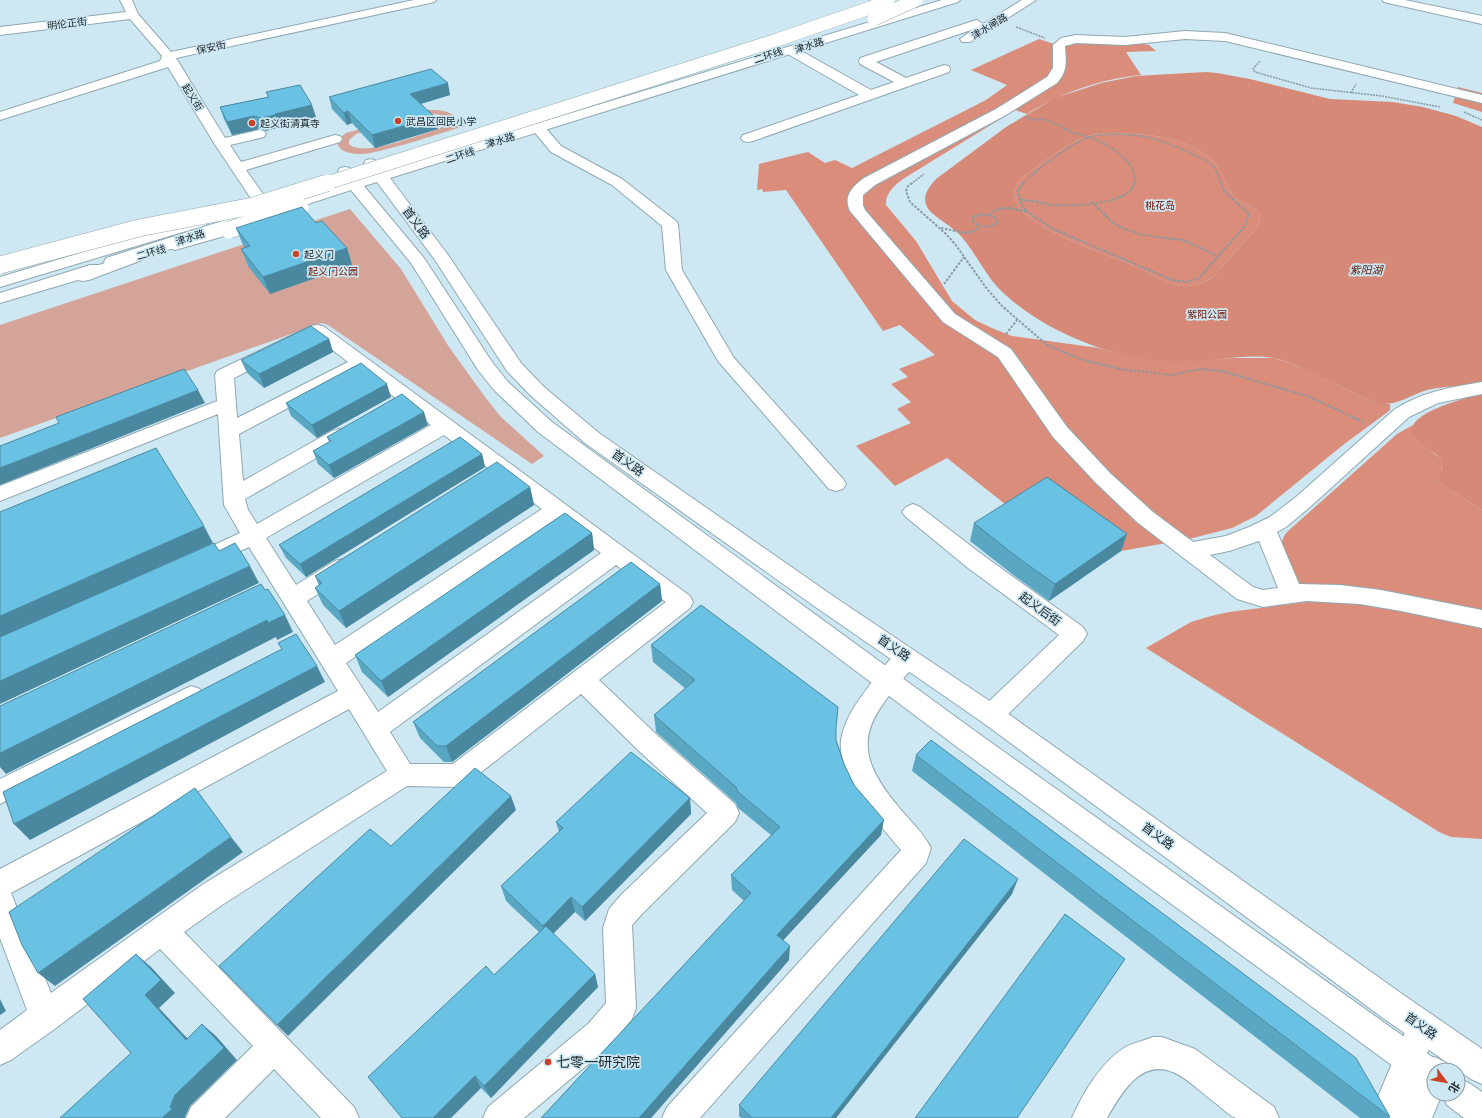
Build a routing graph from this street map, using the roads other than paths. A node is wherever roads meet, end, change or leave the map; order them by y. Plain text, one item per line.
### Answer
1 (126, 0) edge
2 (430, 0) edge
3 (888, 0) edge
4 (917, 0) edge
5 (954, 0) edge
6 (1030, 0) edge
7 (1388, 0) edge
8 (133, 15) junction
9 (1482, 20) edge
10 (977, 24) dead end
11 (0, 31) edge
12 (954, 46) dead end
13 (795, 49) junction
14 (168, 56) junction
15 (944, 69) dead end
16 (905, 83) junction
17 (874, 94) junction
18 (1482, 98) edge
19 (0, 116) edge
20 (538, 128) junction
21 (259, 134) edge
22 (748, 138) dead end
23 (335, 139) dead end
24 (221, 142) junction
25 (237, 168) junction
26 (376, 170) junction
27 (349, 178) junction
28 (255, 201) junction
29 (136, 256) junction
30 (0, 265) edge
31 (0, 274) edge
32 (0, 282) edge
33 (0, 298) edge
34 (0, 308) edge
35 (361, 362) junction
36 (1479, 389) edge
37 (408, 398) junction
38 (226, 404) junction
39 (388, 409) edge
40 (446, 425) junction
41 (354, 428) edge
42 (229, 431) junction
43 (502, 468) junction
44 (482, 481) edge
45 (836, 484) dead end
46 (0, 494) edge
47 (234, 496) junction
48 (557, 509) junction
49 (913, 512) dead end
50 (1265, 530) junction
51 (253, 536) junction
52 (1190, 551) junction
53 (617, 553) junction
54 (360, 556) edge
55 (188, 566) edge
56 (288, 591) junction
57 (262, 593) edge
58 (1292, 594) junction
59 (1482, 619) edge
60 (907, 658) junction
61 (332, 660) junction
62 (583, 680) junction
63 (887, 680) junction
64 (210, 686) edge
65 (353, 695) junction
66 (991, 715) junction
67 (374, 729) junction
68 (403, 775) junction
69 (0, 792) edge
70 (0, 884) edge
71 (0, 901) edge
72 (162, 930) junction
73 (44, 1017) junction
74 (274, 1047) junction
75 (0, 1049) edge
76 (1431, 1061) edge
77 (1482, 1068) edge
78 (1466, 1100) edge
79 (1482, 1111) edge
80 (202, 1118) edge
81 (343, 1118) edge
82 (499, 1118) edge
83 (678, 1118) edge
84 (1088, 1118) edge
85 (1263, 1118) edge
86 (1385, 1118) edge
87 (1416, 1118) edge

1 - 8 main road, 起义街
2 - 14 main road, 保安街
3 - 28 main road, 二环线, bridge
4 - 26 main road, 津水路
4 - 29 main road, 二环线, bridge
5 - 13 main road, 津水路
6 - 12 main road, 津水闸路
7 - 9 main road
8 - 11 main road, 明伦正街
8 - 14 main road, 起义街
10 - 16 main road
13 - 17 main road
13 - 20 main road, 津水路
14 - 19 main road, 保安街
14 - 24 main road, 起义街
15 - 16 main road
16 - 17 main road
17 - 22 main road
18 - 52 main road
20 - 26 main road, 津水路
20 - 45 main road
21 - 24 main road
23 - 25 main road
24 - 25 main road, 起义街
25 - 28 main road, 起义街
26 - 27 main road, 津水路
26 - 60 main road, 首义路
27 - 28 main road, 津水路
27 - 33 main road, 津水路
27 - 63 main road, 首义路
28 - 30 main road, bridge
28 - 31 main road, 津水路
28 - 32 main road, 二环线, bridge
29 - 33 main road, 二环线
29 - 34 main road
35 - 37 main road
35 - 38 main road
35 - 42 main road
36 - 50 main road
37 - 39 main road
37 - 40 main road
38 - 42 main road
38 - 46 main road
40 - 43 main road
40 - 51 main road
41 - 47 main road
42 - 47 main road
43 - 44 main road
43 - 48 main road
47 - 51 main road
48 - 53 main road
48 - 61 main road
49 - 66 main road, 起义后街
50 - 52 main road
50 - 58 main road
51 - 55 main road
51 - 56 main road
52 - 58 main road
53 - 62 main road
53 - 67 main road
54 - 56 main road
56 - 57 main road
56 - 61 main road
58 - 59 main road
60 - 63 main road
60 - 66 main road, 首义路
61 - 65 main road
62 - 68 main road
62 - 82 main road
63 - 76 main road, 首义路
63 - 83 main road
64 - 69 main road
65 - 67 main road
65 - 70 main road
66 - 76 main road, 首义路
67 - 68 main road
68 - 72 main road
71 - 73 main road
72 - 73 main road
72 - 74 main road
73 - 75 main road
74 - 80 main road
74 - 81 main road
76 - 77 main road, 首义路
76 - 86 main road
76 - 87 main road
78 - 79 main road
84 - 85 main road

